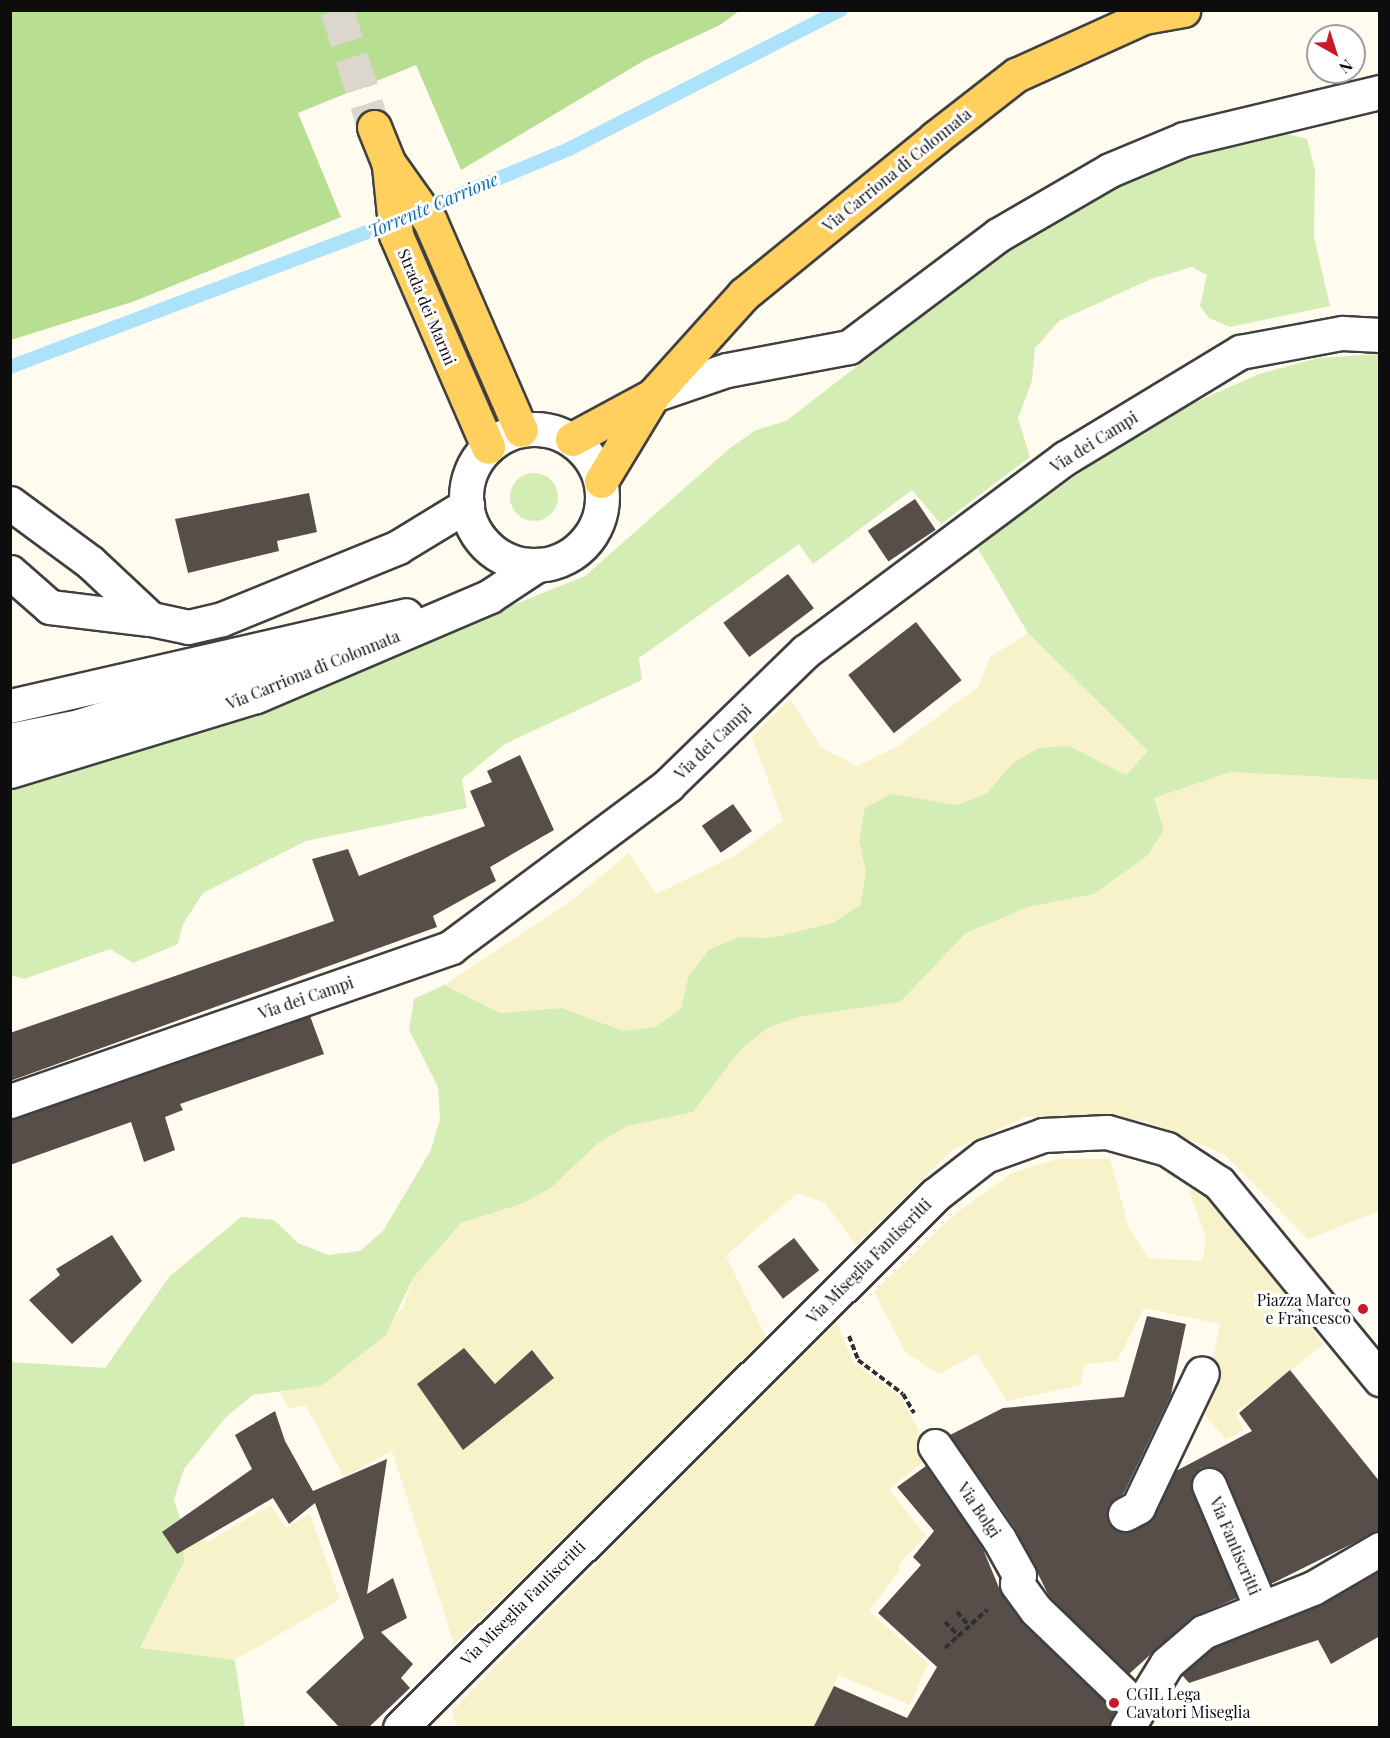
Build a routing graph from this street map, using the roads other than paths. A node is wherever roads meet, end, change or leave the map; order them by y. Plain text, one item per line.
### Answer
1 (1183, 10) edge
2 (1380, 92) edge
3 (374, 128) tunnel mouth
4 (388, 162) junction
5 (1380, 334) edge
6 (653, 395) junction
7 (521, 430) junction
8 (572, 439) junction
9 (488, 447) junction
10 (601, 481) junction
11 (10, 502) edge
12 (466, 506) junction
13 (537, 565) junction
14 (10, 572) edge
15 (10, 582) edge
16 (10, 596) edge
17 (490, 596) junction
18 (50, 607) junction
19 (151, 619) junction
20 (10, 706) edge
21 (10, 740) edge
22 (10, 771) edge
23 (10, 1101) edge
24 (1202, 1373) dead end
25 (1380, 1379) edge
26 (935, 1446) road end
27 (1209, 1485) dead end
28 (1125, 1514) dead end
29 (1380, 1549) edge
30 (1261, 1608) junction
31 (1132, 1718) edge
32 (400, 1728) edge

1 - 6 main road, Via Carriona di Colonnata
2 - 6 street
3 - 4 main road, Strada dei Marmi
4 - 7 main road, Strada dei Marmi
4 - 9 main road, Strada dei Marmi
5 - 23 street, Via dei Campi
6 - 8 main road, Via Carriona di Colonnata
6 - 10 main road, Via Carriona di Colonnata
7 - 8 street
7 - 9 street
8 - 10 street
9 - 12 street
10 - 13 street, Via Carriona di Colonnata
11 - 19 street
12 - 13 street
12 - 19 street
13 - 17 street, Via Carriona di Colonnata
14 - 18 street
15 - 18 street
16 - 18 street
17 - 20 street
17 - 21 street
17 - 22 street, Via Carriona di Colonnata
18 - 19 street
24 - 28 street
25 - 32 street, Via Miseglia Fantiscritti
26 - 31 street, Via Bolgi
27 - 30 street, Via Fantiscritti
29 - 30 street, Via Fantiscritti
30 - 31 street, Via Fantiscritti

